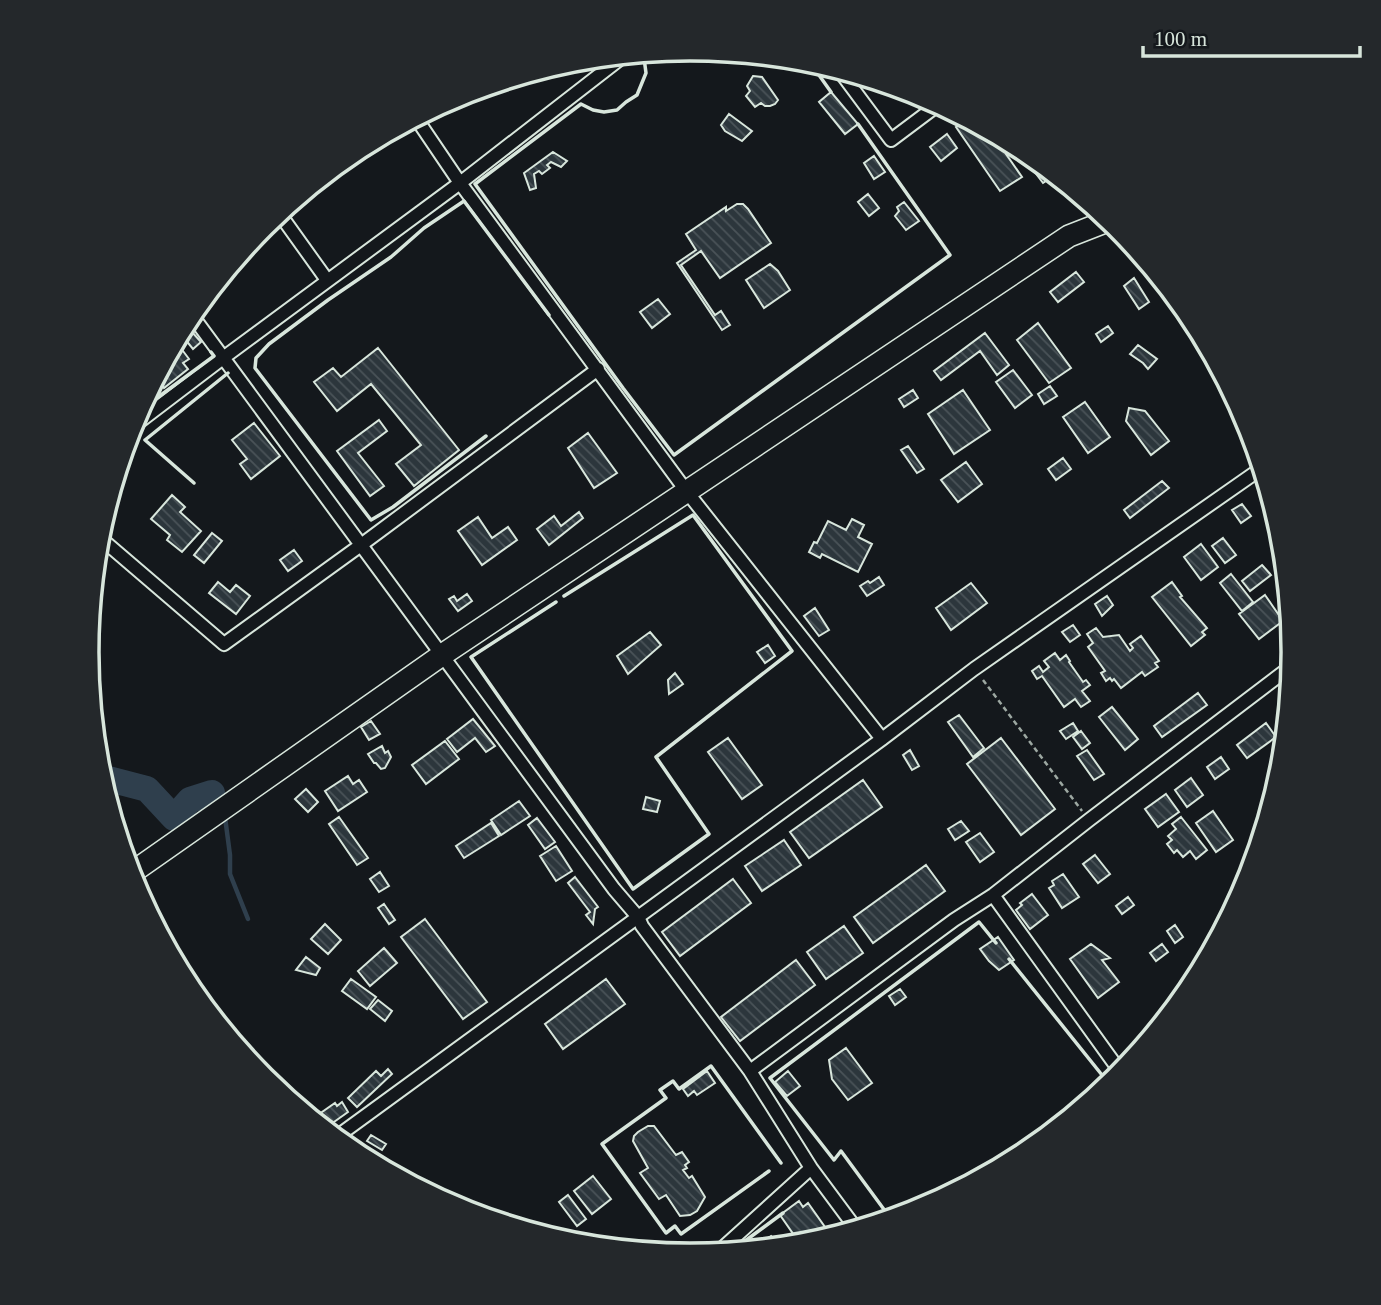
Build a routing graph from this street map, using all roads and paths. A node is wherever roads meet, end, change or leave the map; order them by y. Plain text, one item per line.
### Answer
1 (610, 67) edge
2 (848, 82) edge
3 (929, 111) edge
4 (421, 126) edge
5 (460, 183) junction
6 (1088, 215) edge
7 (285, 222) edge
8 (1098, 225) edge
9 (1069, 236) junction
10 (327, 280) junction
11 (199, 325) edge
12 (223, 358) junction
13 (597, 369) junction
14 (150, 414) edge
15 (1254, 474) edge
16 (687, 492) junction
17 (110, 545) edge
18 (361, 545) junction
19 (442, 655) junction
20 (974, 668) junction
21 (1281, 674) edge
22 (882, 738) junction
23 (1089, 820) junction
24 (140, 867) edge
25 (993, 895) junction
26 (638, 917) junction
27 (1115, 1064) edge
28 (750, 1071) junction
29 (344, 1131) edge
30 (811, 1168) junction
31 (851, 1222) edge
32 (729, 1242) edge

1 - 5 street
2 - 3 street
4 - 5 street
5 - 10 street
5 - 13 street
6 - 9 main road
7 - 10 street
8 - 9 main road
9 - 16 main road
10 - 12 street
11 - 12 street
12 - 14 street
12 - 18 street
13 - 16 street
13 - 18 street
15 - 20 street
16 - 19 main road
16 - 22 street
17 - 18 street
18 - 19 street
19 - 24 main road
19 - 26 street
20 - 22 street
20 - 23 path
21 - 23 street
22 - 26 street
23 - 25 street
25 - 27 street
25 - 28 street
26 - 28 street
26 - 29 street
28 - 30 street
30 - 31 street
30 - 32 street

